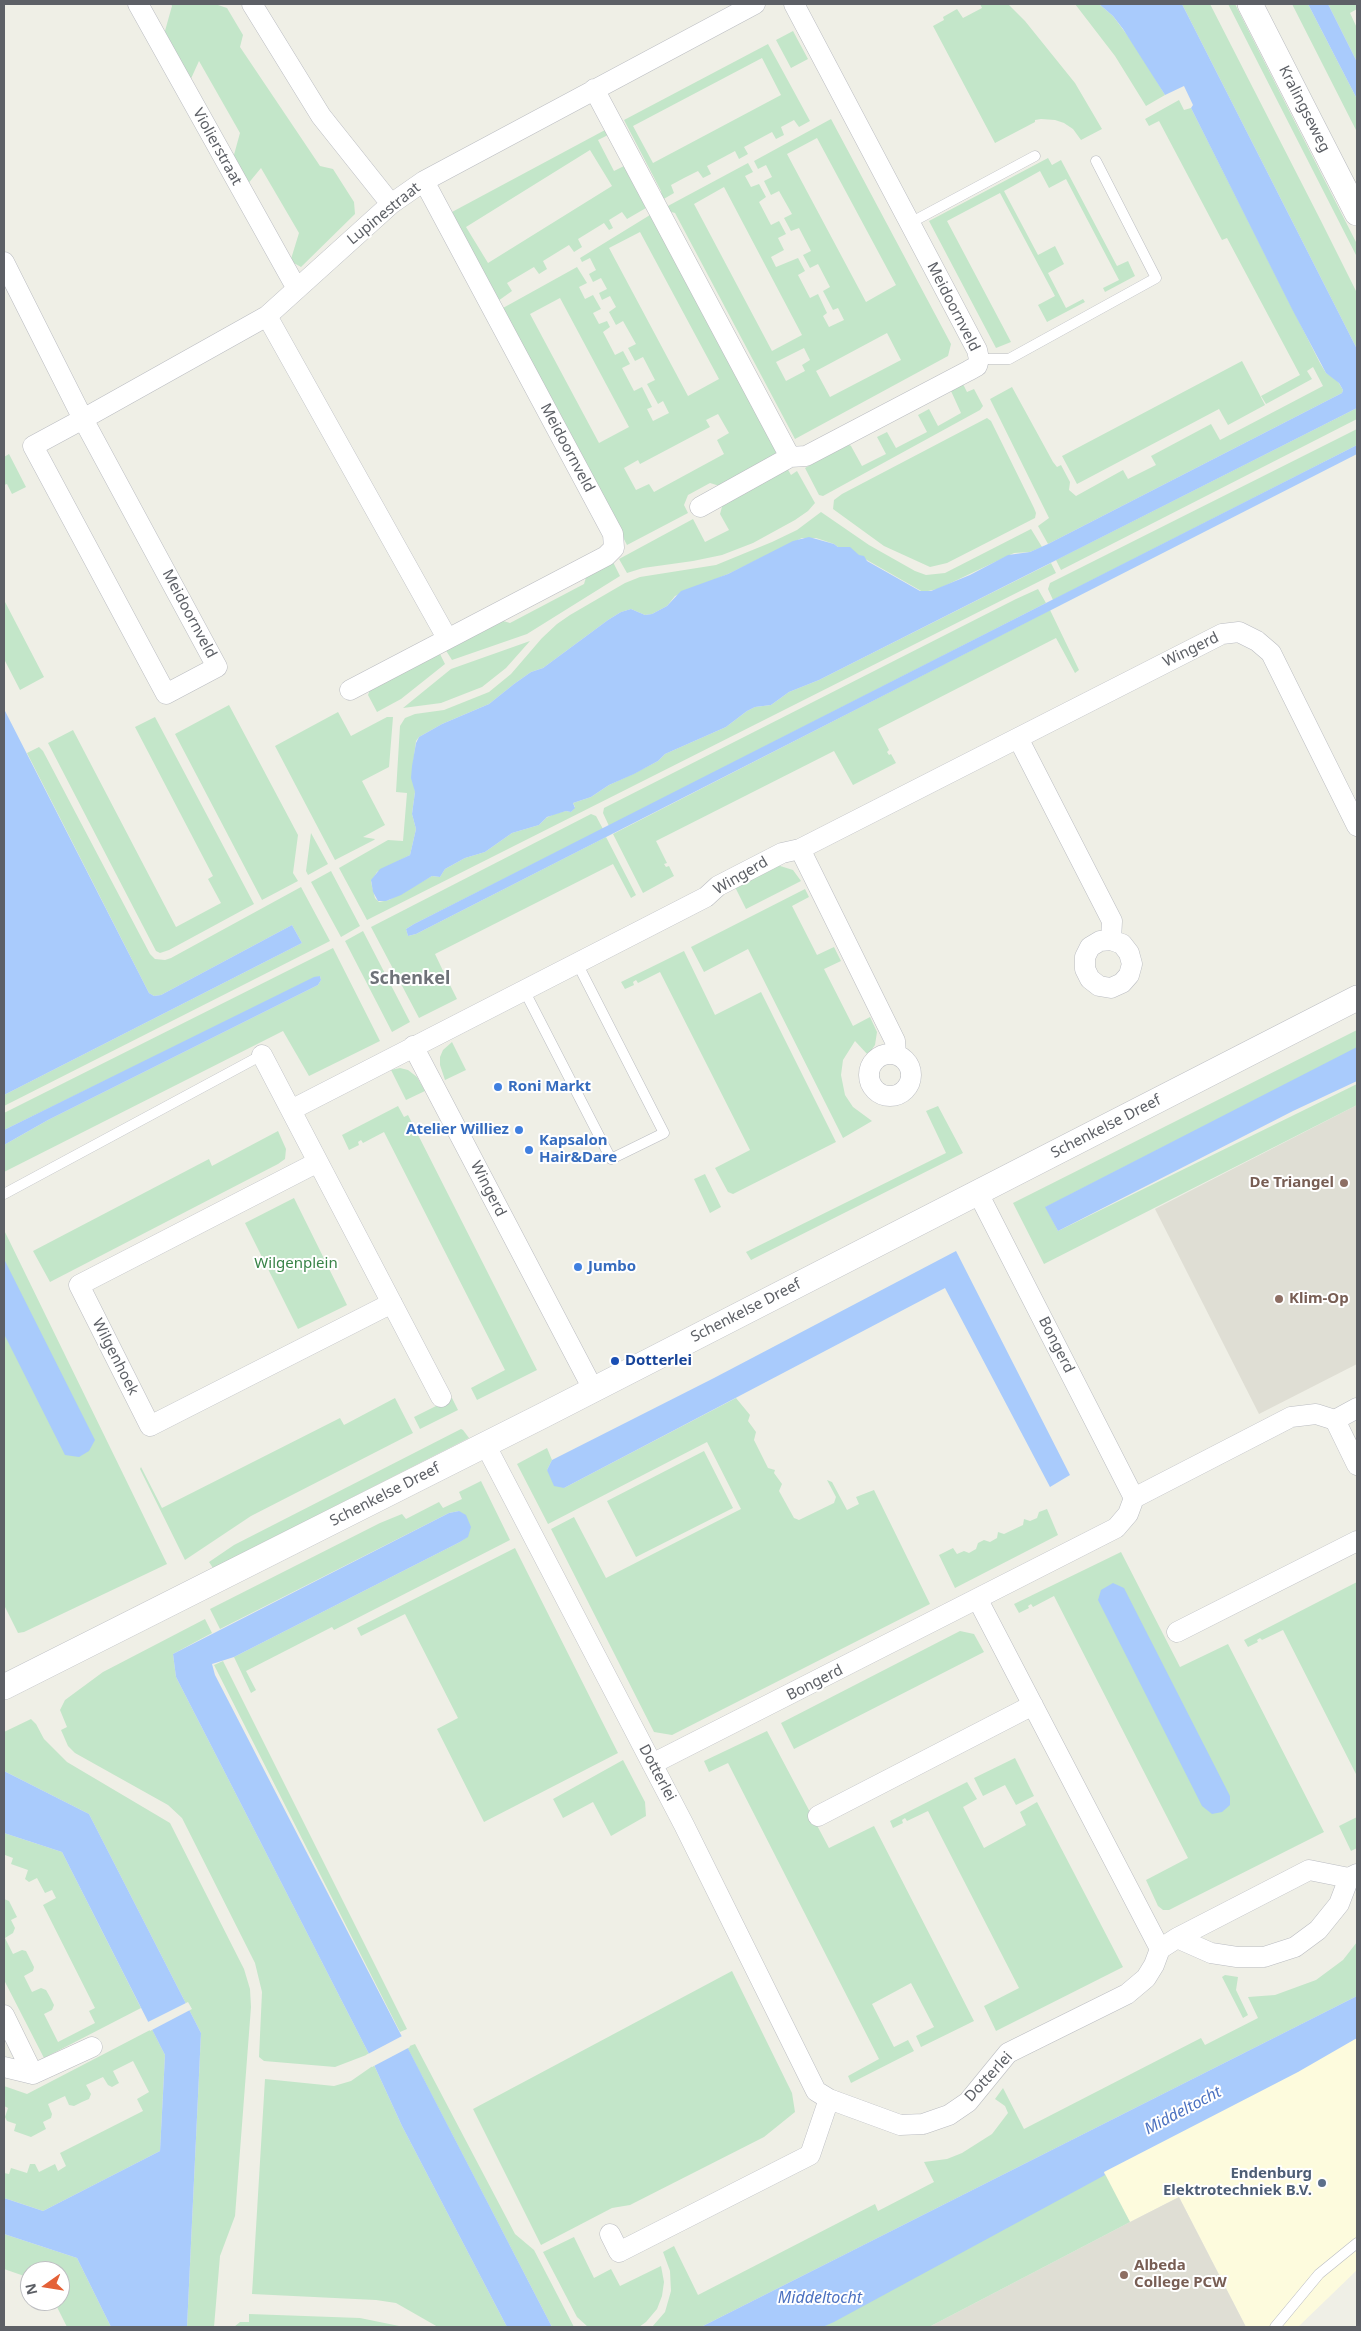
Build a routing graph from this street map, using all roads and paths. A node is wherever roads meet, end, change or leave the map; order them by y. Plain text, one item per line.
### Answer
1 (138, 4) edge
2 (252, 4) edge
3 (754, 4) edge
4 (794, 4) edge
5 (1250, 4) edge
6 (594, 89) junction
7 (1035, 156) dead end
8 (1096, 161) dead end
9 (424, 181) junction
10 (391, 204) junction
11 (1357, 213) edge
12 (910, 223) junction
13 (4, 262) edge
14 (297, 289) junction
15 (267, 316) junction
16 (979, 359) junction
17 (84, 419) junction
18 (790, 458) junction
19 (700, 507) dead end
20 (447, 638) junction
21 (350, 690) dead end
22 (1018, 738) junction
23 (1357, 826) edge
24 (800, 849) junction
25 (1112, 940) dead end
26 (577, 962) junction
27 (524, 990) junction
28 (1357, 998) edge
29 (413, 1046) junction
30 (262, 1055) joint
31 (896, 1055) dead end
32 (291, 1110) junction
33 (318, 1162) junction
34 (978, 1193) junction
35 (4, 1194) edge
36 (392, 1303) junction
37 (592, 1389) junction
38 (441, 1397) dead end
39 (1357, 1408) edge
40 (1335, 1420) junction
41 (485, 1444) junction
42 (1357, 1465) edge
43 (1134, 1498) junction
44 (1357, 1541) edge
45 (978, 1600) junction
46 (1177, 1632) dead end
47 (4, 1687) edge
48 (1033, 1705) junction
49 (652, 1764) junction
50 (818, 1816) dead end
51 (1353, 1876) edge
52 (1168, 1943) junction
53 (4, 2015) edge
54 (92, 2046) dead end
55 (4, 2067) edge
56 (33, 2074) junction
57 (829, 2099) junction
58 (610, 2234) dead end
59 (1357, 2243) edge
60 (1275, 2327) edge

1 - 14 street, Violierstraat
2 - 10 street
3 - 6 street, Lupinestraat
4 - 12 street, Meidoornveld
5 - 11 street, Kralingseweg
6 - 9 street, Lupinestraat
6 - 18 street
7 - 12 lane
8 - 16 lane
9 - 10 street, Lupinestraat
9 - 20 street, Meidoornveld
10 - 14 street, Lupinestraat
12 - 16 street, Meidoornveld
13 - 17 street
14 - 15 street, Lupinestraat
15 - 17 street, Lupinestraat
15 - 20 street
16 - 18 street, Meidoornveld
17 - 17 street, Meidoornveld
18 - 19 street, Meidoornveld
20 - 21 street, Meidoornveld
22 - 23 street, Wingerd
22 - 24 street, Wingerd
22 - 25 street
24 - 26 street, Wingerd
24 - 31 street
26 - 27 street, Wingerd
26 - 27 lane
27 - 29 street, Wingerd
28 - 34 street, Schenkelse Dreef
29 - 32 street
29 - 37 street, Wingerd
30 - 32 street
30 - 35 lane
32 - 33 street
33 - 36 street
33 - 36 street, Wilgenhoek
34 - 37 street, Schenkelse Dreef
34 - 43 street, Bongerd
36 - 38 street
37 - 41 street, Schenkelse Dreef
39 - 40 street
40 - 42 street
40 - 43 street
41 - 47 street, Schenkelse Dreef
41 - 49 street, Dotterlei
43 - 45 street, Bongerd
44 - 46 street
45 - 48 street
45 - 49 street, Bongerd
48 - 50 street
48 - 52 street
49 - 57 street, Dotterlei
51 - 52 street
51 - 52 street
52 - 57 street, Dotterlei
53 - 56 street
54 - 56 street
55 - 56 street
57 - 58 street
59 - 60 lane

